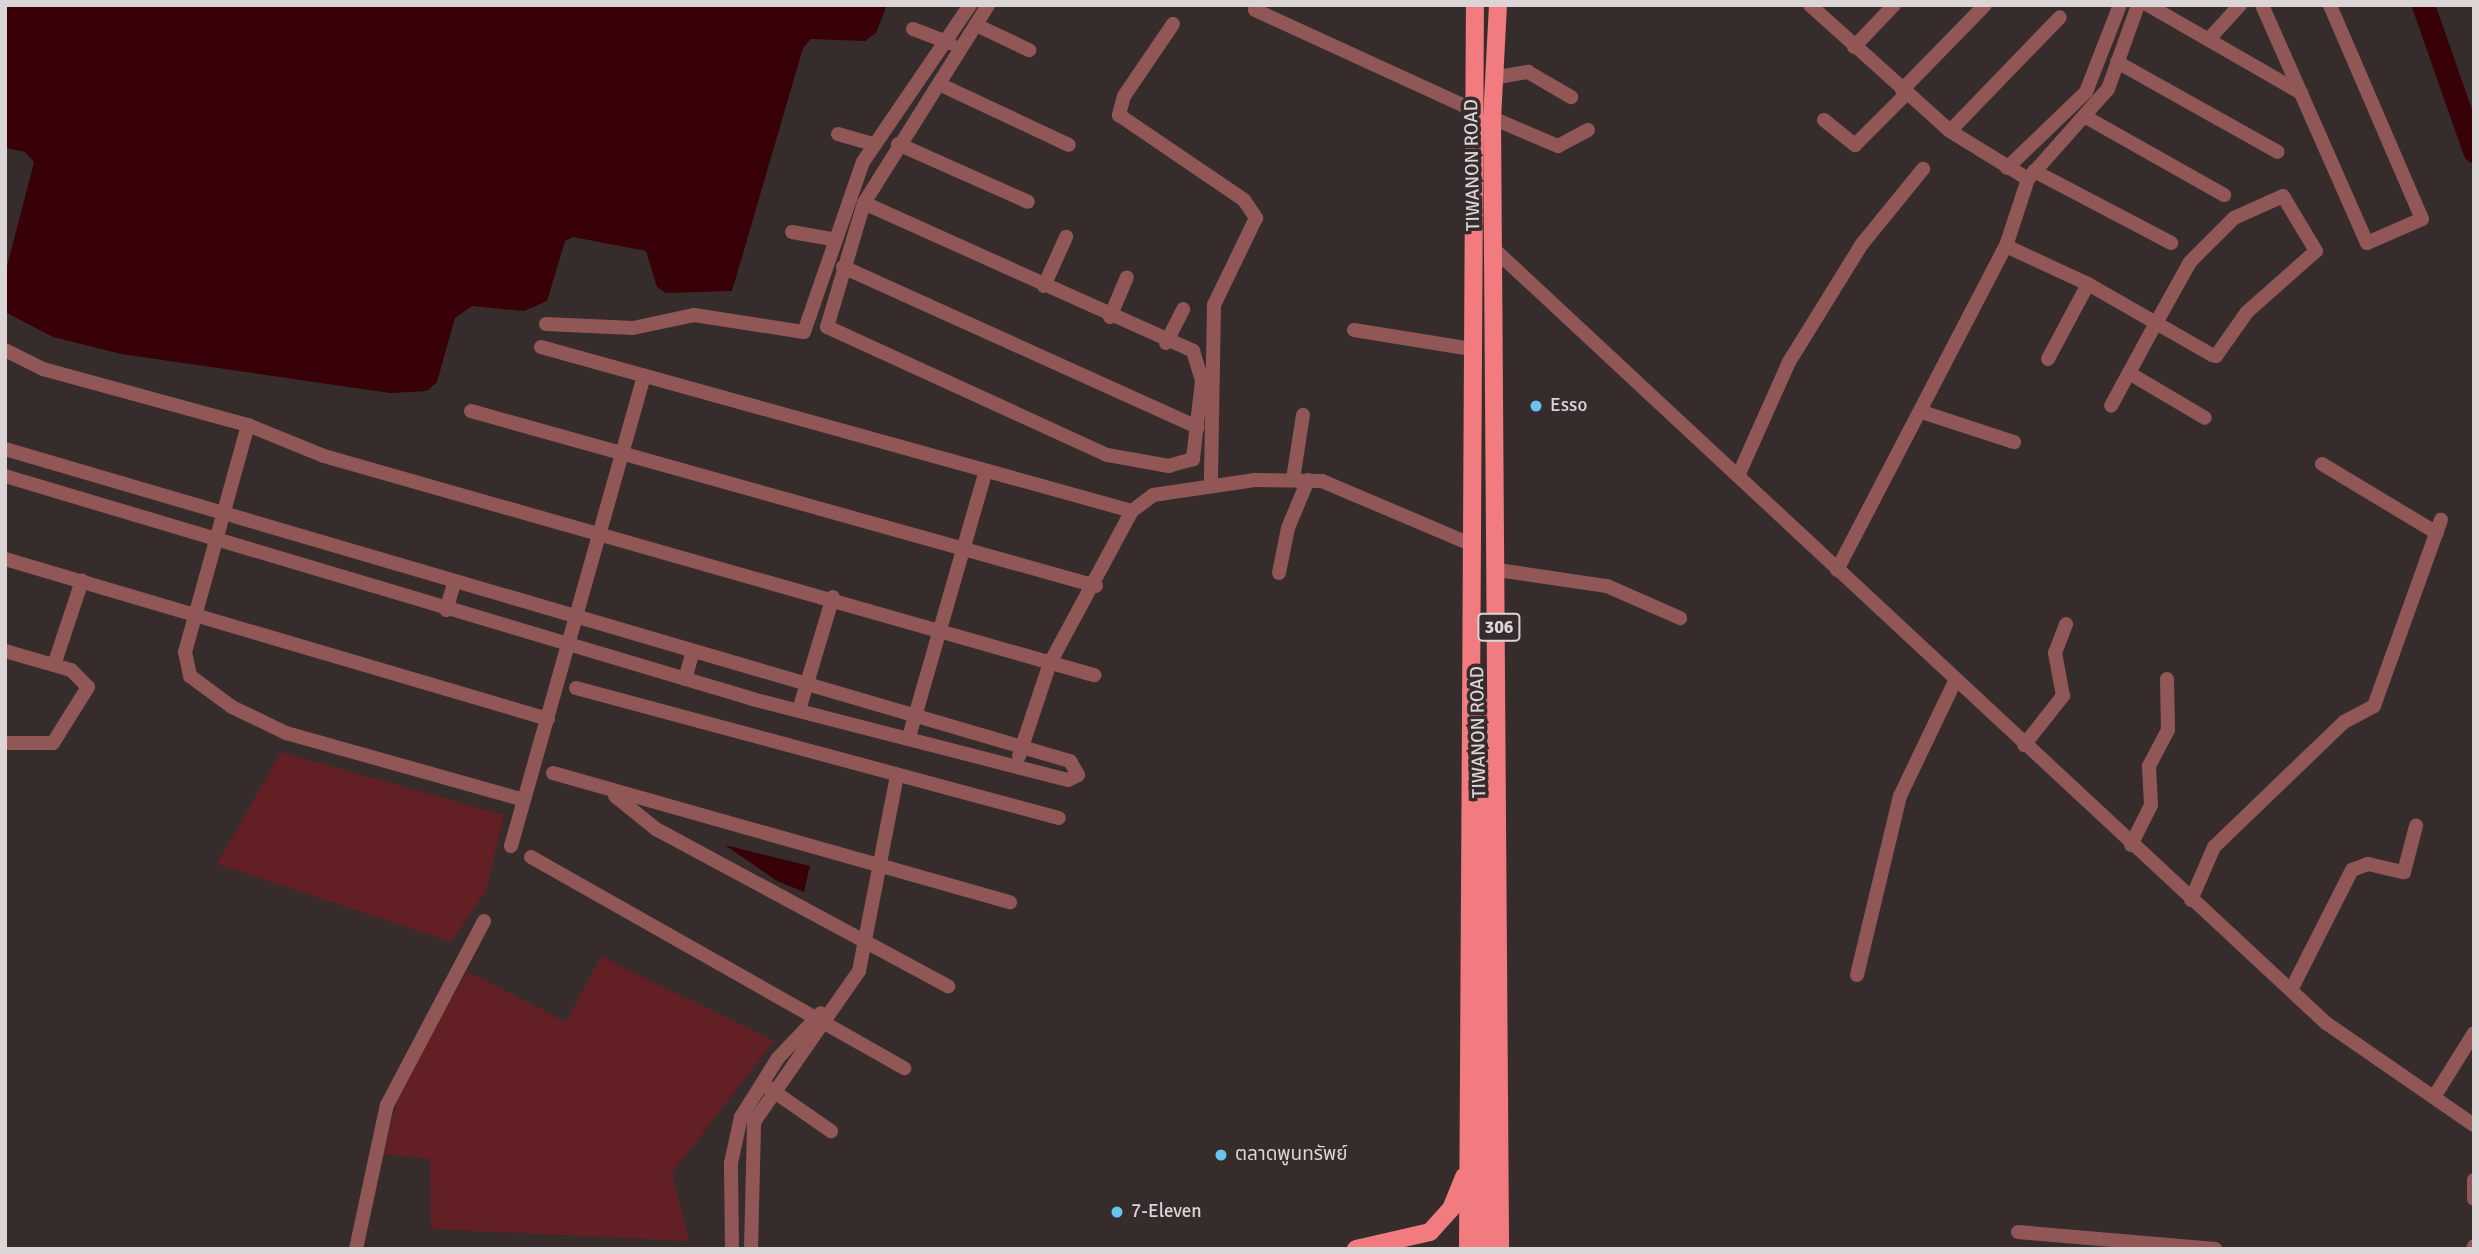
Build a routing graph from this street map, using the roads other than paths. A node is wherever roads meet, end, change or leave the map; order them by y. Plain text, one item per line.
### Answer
1 (970, 5) edge
2 (988, 5) edge
3 (1475, 5) edge
4 (1498, 5) edge
5 (1811, 5) edge
6 (1894, 5) edge
7 (1985, 5) edge
8 (2120, 5) edge
9 (2137, 5) edge
10 (2148, 5) edge
11 (2240, 5) edge
12 (2262, 5) edge
13 (2330, 5) edge
14 (1255, 10) dead end
15 (2060, 17) dead end
16 (1173, 24) dead end
17 (976, 25) junction
18 (913, 29) dead end
19 (2209, 39) junction
20 (950, 43) junction
21 (1854, 47) junction
22 (1029, 50) dead end
23 (2117, 62) junction
24 (1493, 78) junction
25 (941, 85) junction
26 (1904, 92) junction
27 (2301, 93) junction
28 (1571, 97) dead end
29 (1469, 108) junction
30 (2084, 116) junction
31 (1492, 118) junction
32 (1824, 120) dead end
33 (1588, 130) dead end
34 (1950, 131) junction
35 (838, 134) dead end
36 (874, 144) junction
37 (898, 144) junction
38 (1069, 145) dead end
39 (2278, 152) dead end
40 (2007, 168) junction
41 (1923, 169) dead end
42 (2031, 175) junction
43 (2224, 195) dead end
44 (864, 202) junction
45 (1028, 202) dead end
46 (792, 232) dead end
47 (1066, 237) dead end
48 (832, 239) junction
49 (2171, 243) dead end
50 (2006, 246) junction
51 (1496, 251) junction
52 (843, 267) junction
53 (1127, 278) dead end
54 (2088, 284) junction
55 (1044, 286) junction
56 (1183, 309) dead end
57 (1110, 317) junction
58 (2156, 323) junction
59 (546, 324) dead end
60 (1354, 330) dead end
61 (1166, 343) junction
62 (541, 347) dead end
63 (5, 349) edge
64 (1471, 349) junction
65 (2048, 359) dead end
66 (2129, 373) junction
67 (644, 375) junction
68 (2111, 406) dead end
69 (471, 411) dead end
70 (1922, 412) junction
71 (1303, 415) dead end
72 (2205, 418) dead end
73 (248, 425) junction
74 (1198, 428) junction
75 (2014, 442) dead end
76 (5, 449) edge
77 (620, 454) junction
78 (2322, 464) dead end
79 (986, 471) junction
80 (5, 476) edge
81 (1738, 476) junction
82 (1300, 480) junction
83 (1211, 485) junction
84 (1132, 511) junction
85 (222, 516) junction
86 (599, 532) junction
87 (214, 542) junction
88 (1473, 545) junction
89 (963, 550) junction
90 (5, 559) edge
91 (1498, 570) junction
92 (1837, 570) junction
93 (1279, 573) dead end
94 (82, 581) junction
95 (454, 583) junction
96 (1096, 586) junction
97 (833, 597) junction
98 (446, 610) junction
99 (194, 614) junction
100 (576, 618) junction
101 (1680, 618) dead end
102 (2066, 624) dead end
103 (941, 628) junction
104 (569, 644) junction
105 (5, 651) edge
106 (692, 652) junction
107 (1050, 663) junction
108 (54, 665) junction
109 (1094, 675) dead end
110 (2167, 679) dead end
111 (685, 680) junction
112 (1955, 681) junction
113 (806, 684) junction
114 (576, 688) dead end
115 (799, 710) junction
116 (915, 715) junction
117 (548, 719) junction
118 (909, 737) junction
119 (5, 743) edge
120 (2024, 745) junction
121 (1021, 747) junction
122 (1017, 766) junction
123 (552, 773) dead end
124 (897, 775) junction
125 (613, 794) junction
126 (524, 800) junction
127 (1059, 818) dead end
128 (2416, 826) dead end
129 (2131, 845) junction
130 (511, 846) dead end
131 (531, 857) dead end
132 (882, 866) junction
133 (2191, 900) junction
134 (1010, 902) dead end
135 (484, 921) dead end
136 (868, 940) junction
137 (1857, 975) dead end
138 (948, 986) dead end
139 (2291, 990) junction
140 (820, 1020) junction
141 (2474, 1032) edge
142 (904, 1068) dead end
143 (766, 1086) junction
144 (1500, 1093) junction
145 (1468, 1094) junction
146 (2434, 1097) junction
147 (2474, 1125) edge
148 (831, 1131) dead end
149 (1468, 1166) junction
150 (2474, 1180) edge
151 (2474, 1199) edge
152 (2018, 1233) dead end
153 (2152, 1247) edge
154 (356, 1249) edge
155 (732, 1249) edge
156 (751, 1249) edge
157 (1356, 1249) edge
158 (1468, 1249) edge
159 (1484, 1249) edge
160 (1500, 1249) edge
161 (2215, 1249) edge

1 - 20 street
2 - 17 street
3 - 29 main road, TIWANON ROAD / 306
4 - 24 main road, TIWANON ROAD / 306
5 - 21 street
6 - 21 street
7 - 26 street
8 - 40 street
9 - 23 street
10 - 19 street
11 - 19 street
12 - 27 street
13 - 27 street
14 - 29 street
15 - 34 street
16 - 83 street
17 - 22 street
17 - 25 street
18 - 20 street
19 - 27 street
20 - 36 street
21 - 26 street
23 - 30 street
23 - 39 street
24 - 28 street
24 - 31 main road, TIWANON ROAD / 306
25 - 37 street
25 - 38 street
26 - 32 street
26 - 34 street
29 - 64 main road, TIWANON ROAD / 306
30 - 42 street
30 - 43 street
31 - 33 street
31 - 51 main road, TIWANON ROAD / 306
34 - 40 street
35 - 36 street
36 - 48 street
37 - 44 street
37 - 45 street
40 - 42 street
41 - 81 street
42 - 49 street
42 - 50 street
44 - 52 street
44 - 55 street
46 - 48 street
47 - 55 street
48 - 59 street
50 - 54 street
50 - 70 street
51 - 81 street
51 - 91 main road, TIWANON ROAD / 306
52 - 74 street
52 - 74 street
53 - 57 street
54 - 58 street
54 - 65 street
55 - 57 street
56 - 61 street
57 - 61 street
58 - 58 street
58 - 66 street
60 - 64 street
61 - 74 street
62 - 67 street
63 - 73 street
64 - 88 main road, TIWANON ROAD / 306
66 - 68 street
66 - 72 street
67 - 77 street
67 - 79 street
69 - 77 street
70 - 75 street
70 - 92 street
71 - 82 street
73 - 85 street
73 - 86 street
76 - 85 street
77 - 86 street
77 - 89 street
78 - 133 street
79 - 84 street
79 - 89 street
80 - 87 street
81 - 92 street
82 - 83 street
82 - 88 street
82 - 93 street
83 - 84 street
84 - 96 street
85 - 87 street
85 - 95 street
86 - 97 street
86 - 100 street
87 - 98 street
87 - 99 street
88 - 145 main road, TIWANON ROAD / 306
88 - 159 main road, 306, bridge
89 - 96 street
89 - 103 street
90 - 94 street
91 - 101 street
91 - 144 main road, TIWANON ROAD / 306
92 - 112 street
94 - 99 street
94 - 108 street
95 - 98 street
95 - 100 street
96 - 107 street
97 - 103 street
97 - 113 street
98 - 104 street
99 - 117 street
99 - 126 street
100 - 104 street
100 - 106 street
102 - 120 street
103 - 107 street
103 - 116 street
104 - 111 street
104 - 117 street
105 - 108 street
106 - 111 street
106 - 113 street
107 - 109 street
107 - 121 street
108 - 119 street
110 - 129 street
111 - 115 street
112 - 120 street
112 - 137 street
113 - 115 street
113 - 116 street
114 - 124 street
115 - 118 street
116 - 118 street
116 - 121 street
117 - 126 street
118 - 122 street
120 - 129 street
121 - 122 street
121 - 122 street
123 - 125 street
124 - 127 street
124 - 132 street
125 - 132 street
125 - 136 street
126 - 130 street
128 - 139 street
129 - 133 street
131 - 140 street
132 - 134 street
132 - 136 street
133 - 139 street
135 - 154 street
136 - 138 street
136 - 140 street
139 - 146 street
140 - 142 street
140 - 143 street
141 - 146 street
143 - 148 street
143 - 155 street
143 - 156 street
144 - 145 main road
144 - 160 main road, TIWANON ROAD / 306
145 - 149 main road, TIWANON ROAD / 306
146 - 147 street
149 - 157 main road, 306
149 - 158 main road, TIWANON ROAD / 306
150 - 151 street
152 - 153 street
153 - 161 street

